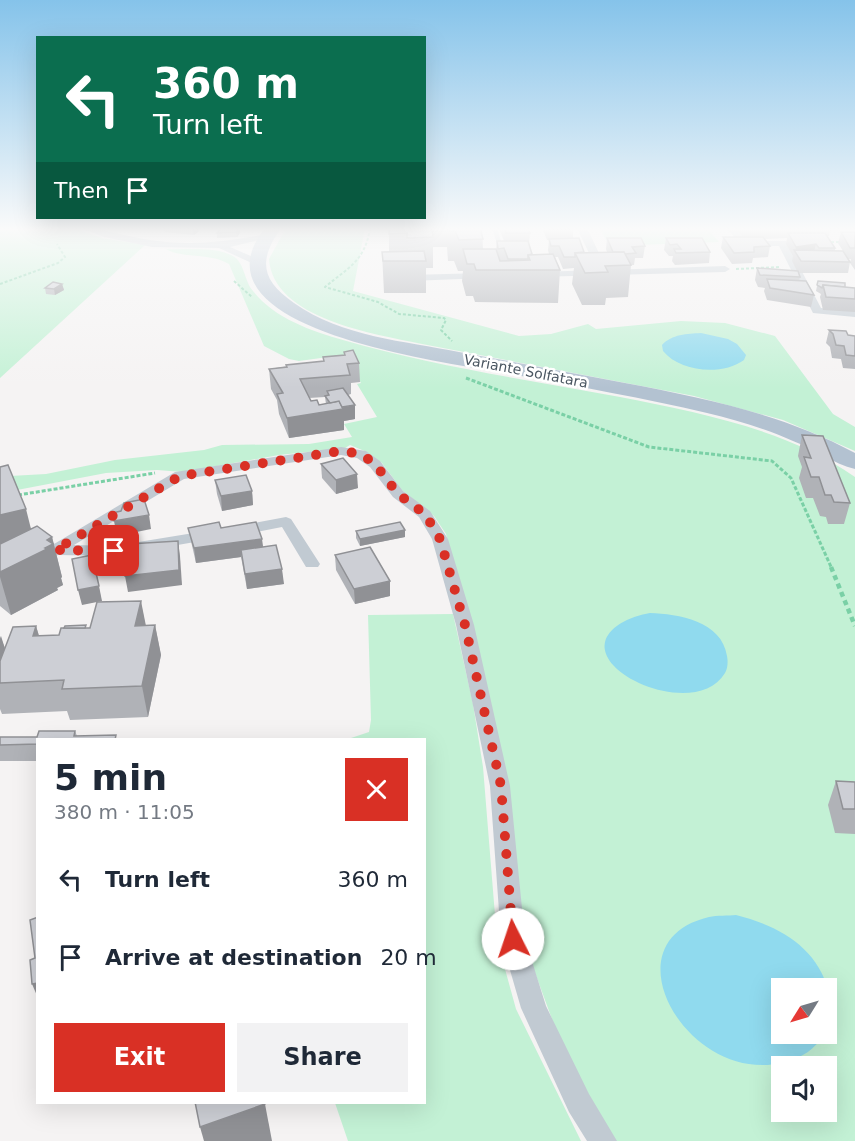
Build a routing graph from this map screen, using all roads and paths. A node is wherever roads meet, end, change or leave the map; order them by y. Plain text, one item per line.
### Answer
1 (235, 281) edge
2 (266, 281) edge
3 (332, 281) edge
4 (801, 281) edge
5 (255, 299) dead end
6 (855, 315) edge
7 (447, 349) dead end
8 (457, 376) dead end
9 (855, 462) edge
10 (180, 476) junction
11 (8, 494) edge
12 (55, 550) junction
13 (312, 564) dead end
14 (0, 579) edge
15 (855, 626) edge
16 (603, 1141) edge

1 - 5 path
2 - 9 main road, Variante Solfatara
3 - 7 path
4 - 6 street
8 - 15 path
10 - 11 path
10 - 12 street
10 - 16 street
12 - 13 street
12 - 14 street

